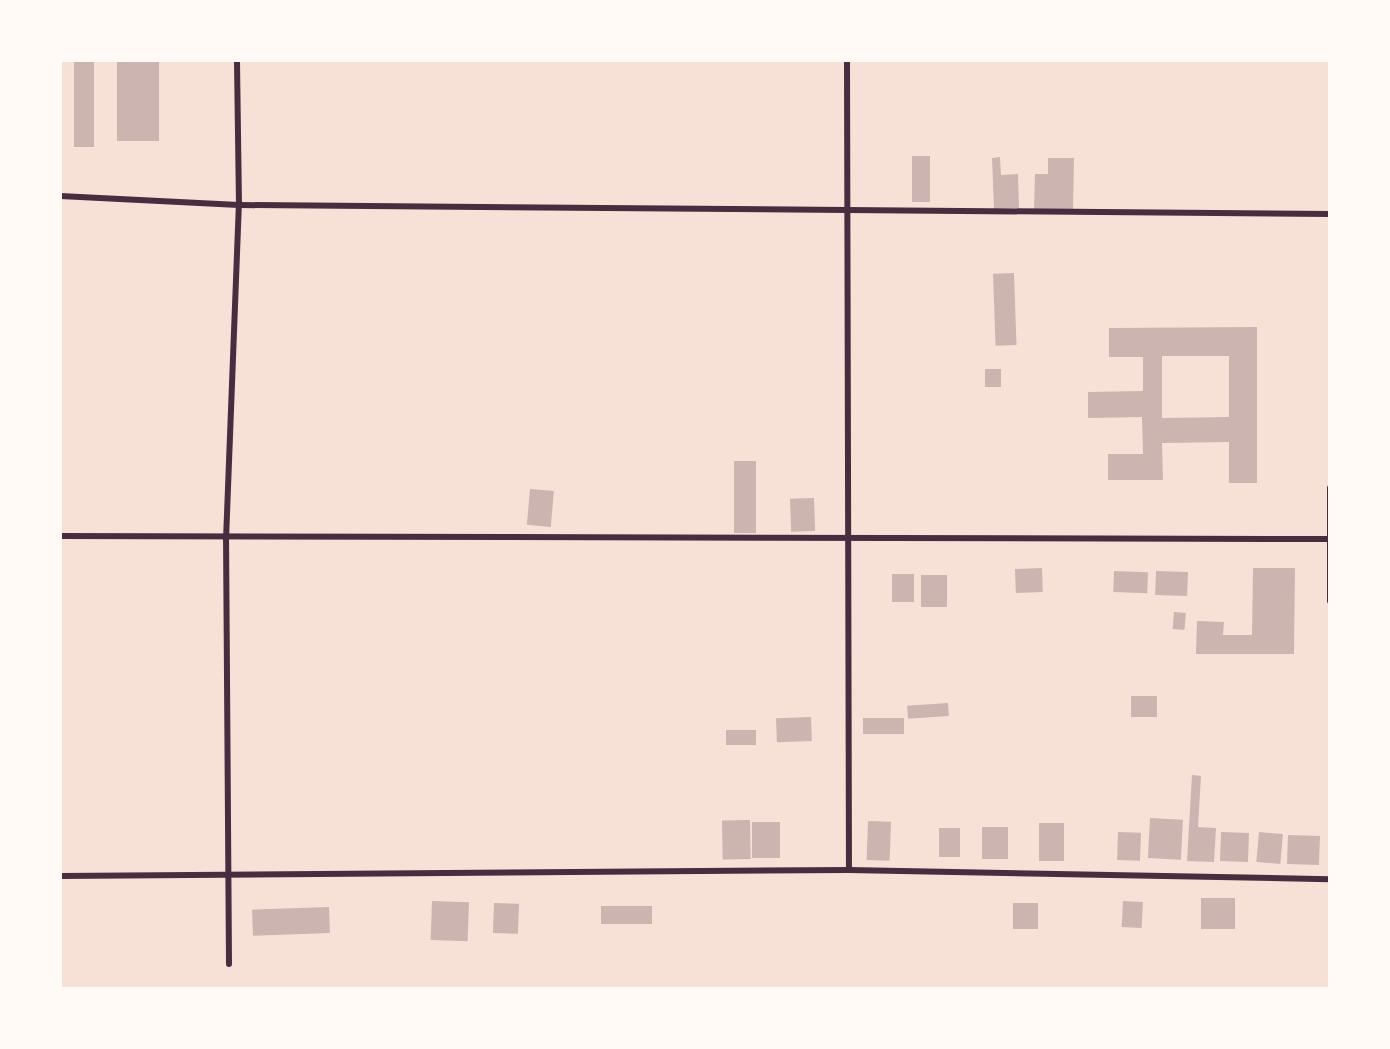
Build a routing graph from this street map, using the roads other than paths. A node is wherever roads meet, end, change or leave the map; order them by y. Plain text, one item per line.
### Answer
1 (236, 60) edge
2 (847, 60) edge
3 (60, 196) edge
4 (240, 206) junction
5 (850, 214) junction
6 (1330, 214) edge
7 (1330, 488) edge
8 (60, 536) edge
9 (1330, 539) edge
10 (226, 540) junction
11 (850, 540) junction
12 (1330, 601) edge
13 (848, 870) junction
14 (60, 876) edge
15 (227, 878) junction
16 (1330, 880) edge
17 (229, 964) dead end

1 - 4 street
2 - 5 street
3 - 4 street
4 - 5 street
4 - 10 street
5 - 6 street
5 - 11 street
7 - 9 street
8 - 10 street
9 - 11 street
9 - 12 street
10 - 11 street
10 - 15 street
11 - 13 street
13 - 15 street
13 - 16 street
14 - 15 street
15 - 17 street

